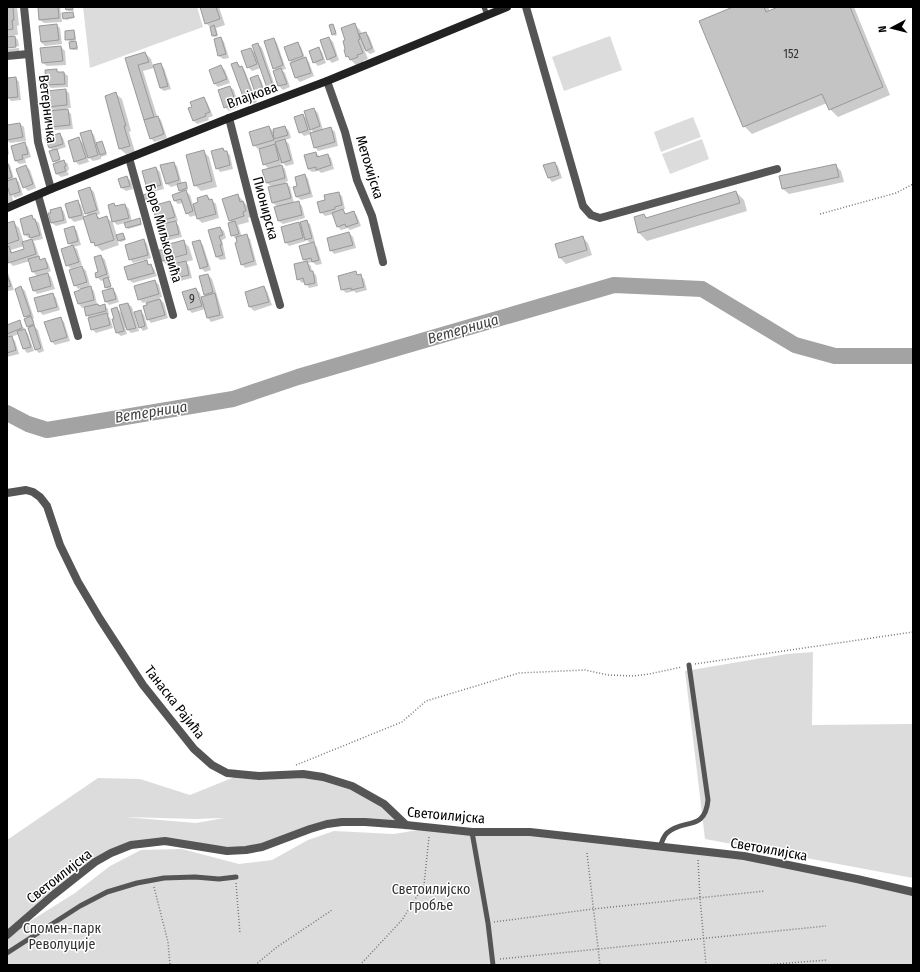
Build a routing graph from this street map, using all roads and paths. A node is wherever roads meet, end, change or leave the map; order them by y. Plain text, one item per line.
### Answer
1 (24, 7) edge
2 (507, 7) edge
3 (526, 7) edge
4 (485, 11) edge
5 (28, 54) junction
6 (7, 56) edge
7 (327, 81) junction
8 (229, 118) junction
9 (129, 158) junction
10 (777, 169) dead end
11 (913, 184) edge
12 (51, 188) junction
13 (38, 195) junction
14 (7, 208) edge
15 (820, 214) dead end
16 (383, 262) dead end
17 (280, 305) dead end
18 (173, 315) dead end
19 (78, 336) dead end
20 (7, 493) edge
21 (913, 632) edge
22 (689, 665) junction
23 (292, 767) dead end
24 (406, 825) junction
25 (430, 828) junction
26 (472, 832) junction
27 (660, 847) junction
28 (587, 853) dead end
29 (698, 860) dead end
30 (236, 877) joint
31 (152, 880) junction
32 (764, 891) dead end
33 (913, 892) edge
34 (700, 898) junction
35 (593, 909) junction
36 (332, 910) dead end
37 (488, 923) junction
38 (826, 926) dead end
39 (240, 934) dead end
40 (7, 935) edge
41 (703, 938) junction
42 (598, 949) junction
43 (7, 953) edge
44 (826, 960) dead end
45 (492, 962) edge
46 (170, 965) edge
47 (256, 965) edge
48 (360, 965) edge
49 (600, 965) edge
50 (706, 965) edge
51 (765, 965) edge

1 - 5 street, Ветерничка
2 - 4 main road, Влајкова
3 - 10 street
4 - 7 main road, Влајкова
5 - 6 street
5 - 12 street, Ветерничка
7 - 8 main road, Влајкова
7 - 16 street, Метохијска
8 - 9 main road, Влајкова
8 - 17 street, Пионирска
9 - 12 main road, Влајкова
9 - 18 street, Боре Миљковића
11 - 15 path
12 - 13 main road, Влајкова
13 - 14 main road, Влајкова
13 - 19 street
20 - 24 street, Танаска Рајића
21 - 22 path
22 - 23 path
22 - 27 lane
24 - 25 street, Светоилијска
24 - 40 street, Светоилијска
25 - 26 street, Светоилијска
25 - 48 path
26 - 27 street, Светоилијска
26 - 37 lane
27 - 33 street, Светоилијска
28 - 35 path
29 - 34 path
30 - 31 lane
30 - 39 path
31 - 43 lane
31 - 46 path
32 - 34 path
34 - 35 path
34 - 41 path
35 - 37 path
35 - 42 path
36 - 47 path
37 - 45 lane
38 - 41 path
41 - 42 path
41 - 50 path
42 - 45 path
42 - 49 path
44 - 51 path

